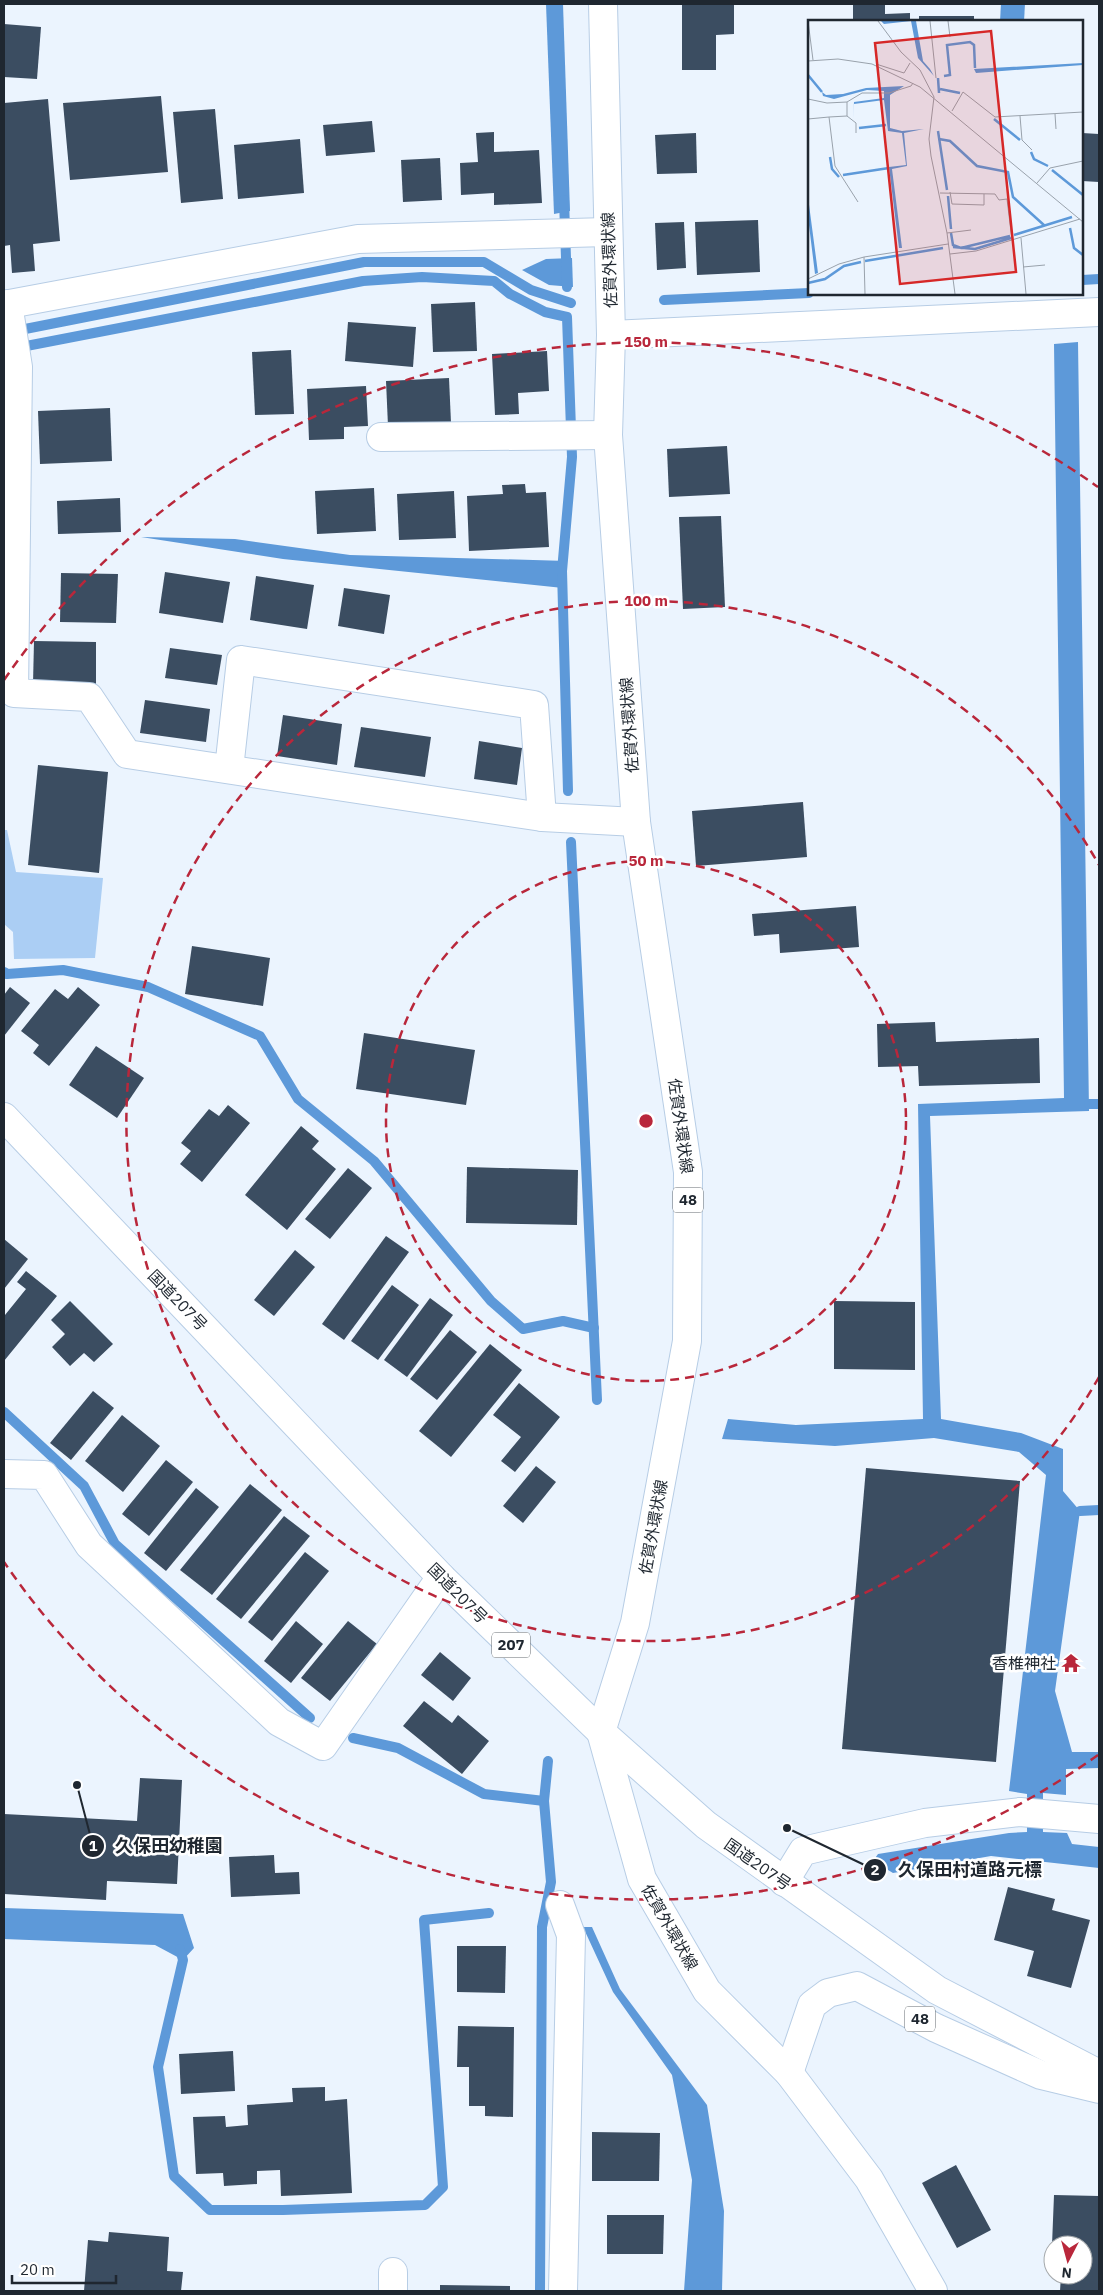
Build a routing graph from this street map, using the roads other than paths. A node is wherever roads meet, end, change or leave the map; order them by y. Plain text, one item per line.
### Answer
1 (603, 4) edge
2 (607, 232) junction
3 (6, 305) edge
4 (1099, 312) edge
5 (611, 335) junction
6 (608, 435) junction
7 (381, 437) dead end
8 (229, 769) junction
9 (542, 816) junction
10 (636, 822) junction
11 (4, 1117) edge
12 (4, 1474) edge
13 (441, 1577) junction
14 (601, 1732) junction
15 (1099, 1819) edge
16 (784, 1882) junction
17 (560, 1905) dead end
18 (789, 2073) junction
19 (1099, 2074) edge
20 (1099, 2089) edge
21 (563, 2291) edge
22 (933, 2291) edge

1 - 2 main road, 佐賀外環状線 / 48
2 - 3 main road
2 - 5 main road, 佐賀外環状線 / 48
3 - 8 main road
4 - 5 main road
5 - 6 main road, 佐賀外環状線 / 48
6 - 7 main road
6 - 10 main road, 佐賀外環状線 / 48
8 - 9 main road
8 - 9 main road
9 - 10 main road
10 - 14 main road, 佐賀外環状線 / 48
11 - 13 main road, 国道207号 / 207
12 - 13 main road
13 - 14 main road, 国道207号 / 207
14 - 16 main road, 国道207号 / 207
14 - 18 main road, 佐賀外環状線
15 - 16 main road
16 - 19 main road, 国道207号 / 207
17 - 21 main road
18 - 20 main road, 48
18 - 22 main road, 佐賀外環状線

